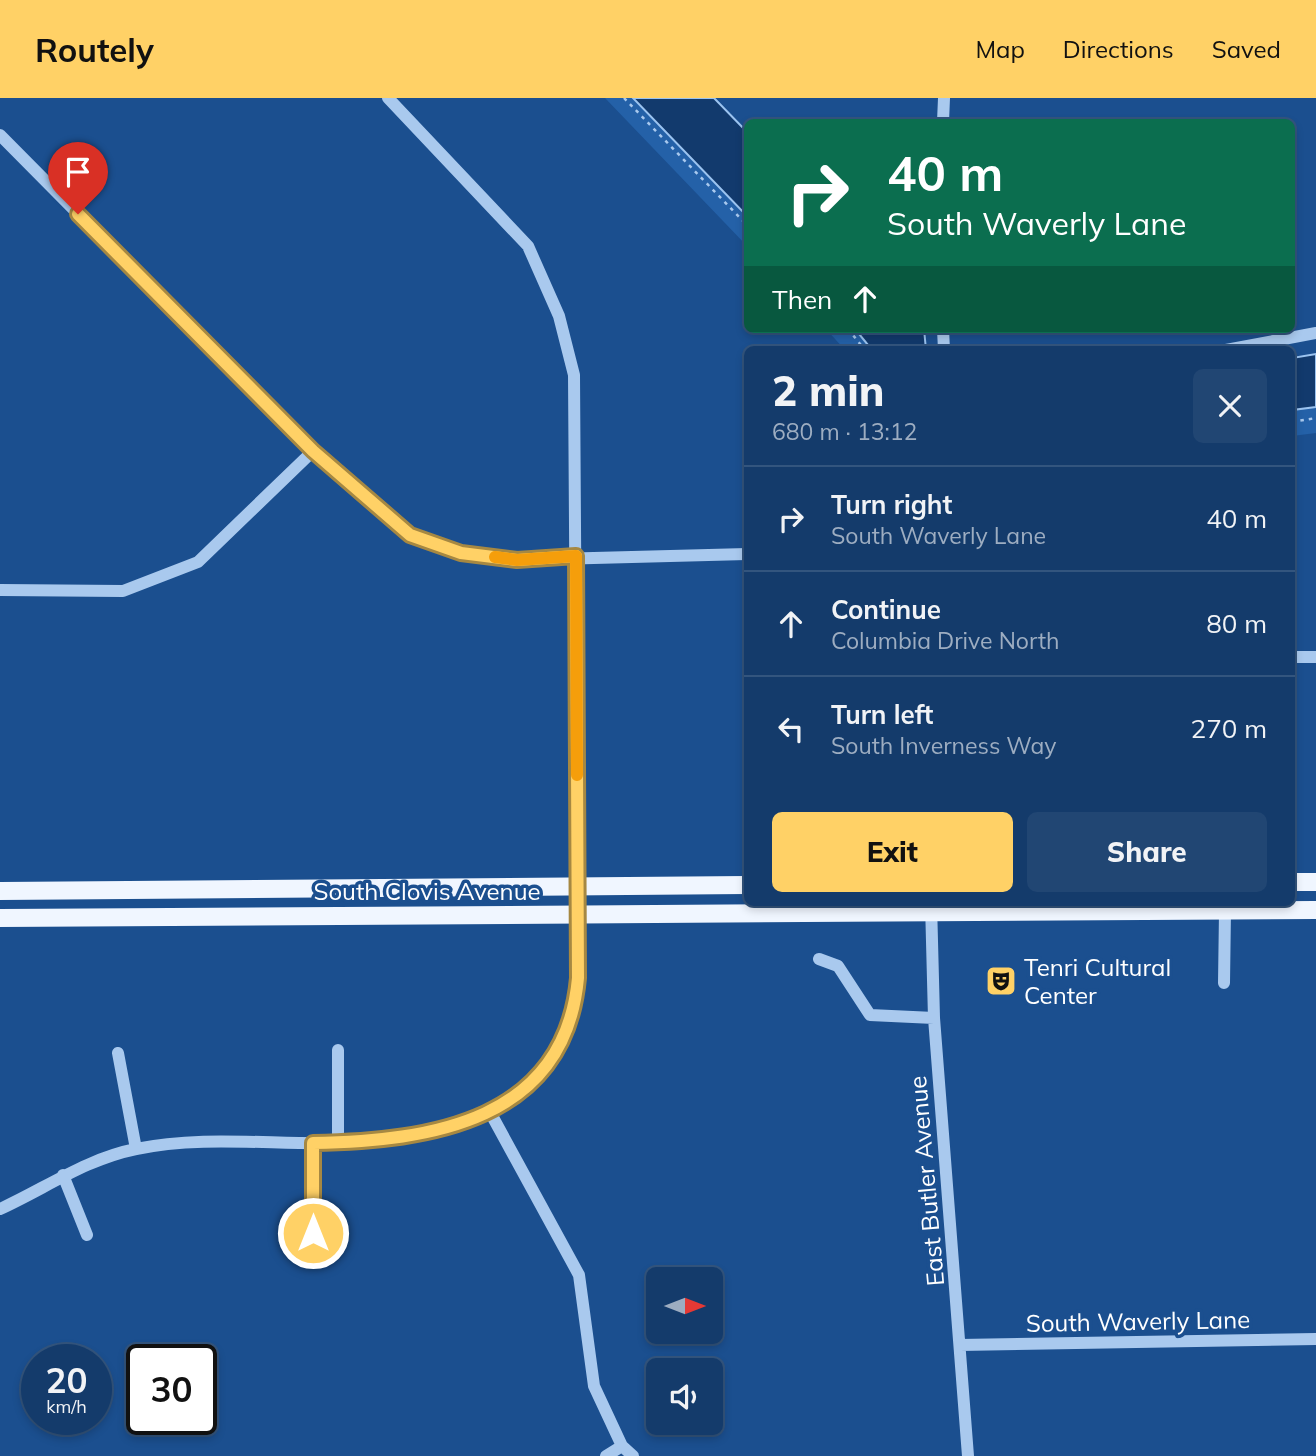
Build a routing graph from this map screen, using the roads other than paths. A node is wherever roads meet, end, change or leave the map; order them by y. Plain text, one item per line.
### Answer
1 (388, 98) edge
2 (944, 98) edge
3 (943, 119) edge
4 (0, 135) edge
5 (1316, 333) edge
6 (1247, 346) edge
7 (313, 451) junction
8 (744, 554) edge
9 (576, 556) junction
10 (0, 590) edge
11 (1295, 657) edge
12 (1316, 657) edge
13 (1295, 882) edge
14 (1316, 882) edge
15 (578, 886) junction
16 (744, 886) edge
17 (0, 891) edge
18 (930, 908) edge
19 (1316, 910) edge
20 (1225, 911) junction
21 (578, 915) junction
22 (0, 918) edge
23 (819, 959) dead end
24 (1224, 983) dead end
25 (934, 1018) junction
26 (338, 1051) dead end
27 (118, 1053) dead end
28 (490, 1112) junction
29 (313, 1143) junction
30 (338, 1143) junction
31 (136, 1149) junction
32 (63, 1175) junction
33 (0, 1209) edge
34 (313, 1233) dead end
35 (87, 1235) dead end
36 (1316, 1339) edge
37 (960, 1345) junction
38 (622, 1446) junction
39 (606, 1456) edge
40 (633, 1456) edge
41 (968, 1456) edge

1 - 9 street
2 - 3 street
4 - 7 street
5 - 6 street
7 - 9 street
7 - 10 street
8 - 9 street
9 - 15 street
11 - 12 street
13 - 14 main road
15 - 16 main road, South Clovis Avenue
15 - 17 main road, South Clovis Avenue
15 - 21 street
18 - 20 main road, South Clovis Avenue
18 - 21 main road, South Clovis Avenue
18 - 25 street, East Butler Avenue
19 - 20 main road, South Clovis Avenue
20 - 24 street
21 - 22 main road, South Clovis Avenue
21 - 28 street
23 - 25 street
25 - 37 street, East Butler Avenue
26 - 30 street
27 - 31 street
28 - 30 street
28 - 38 street
29 - 30 street
29 - 31 street
29 - 34 street
31 - 32 street
32 - 33 street
32 - 35 street
36 - 37 street, South Waverly Lane
37 - 41 street, East Butler Avenue
38 - 39 street
38 - 40 street

